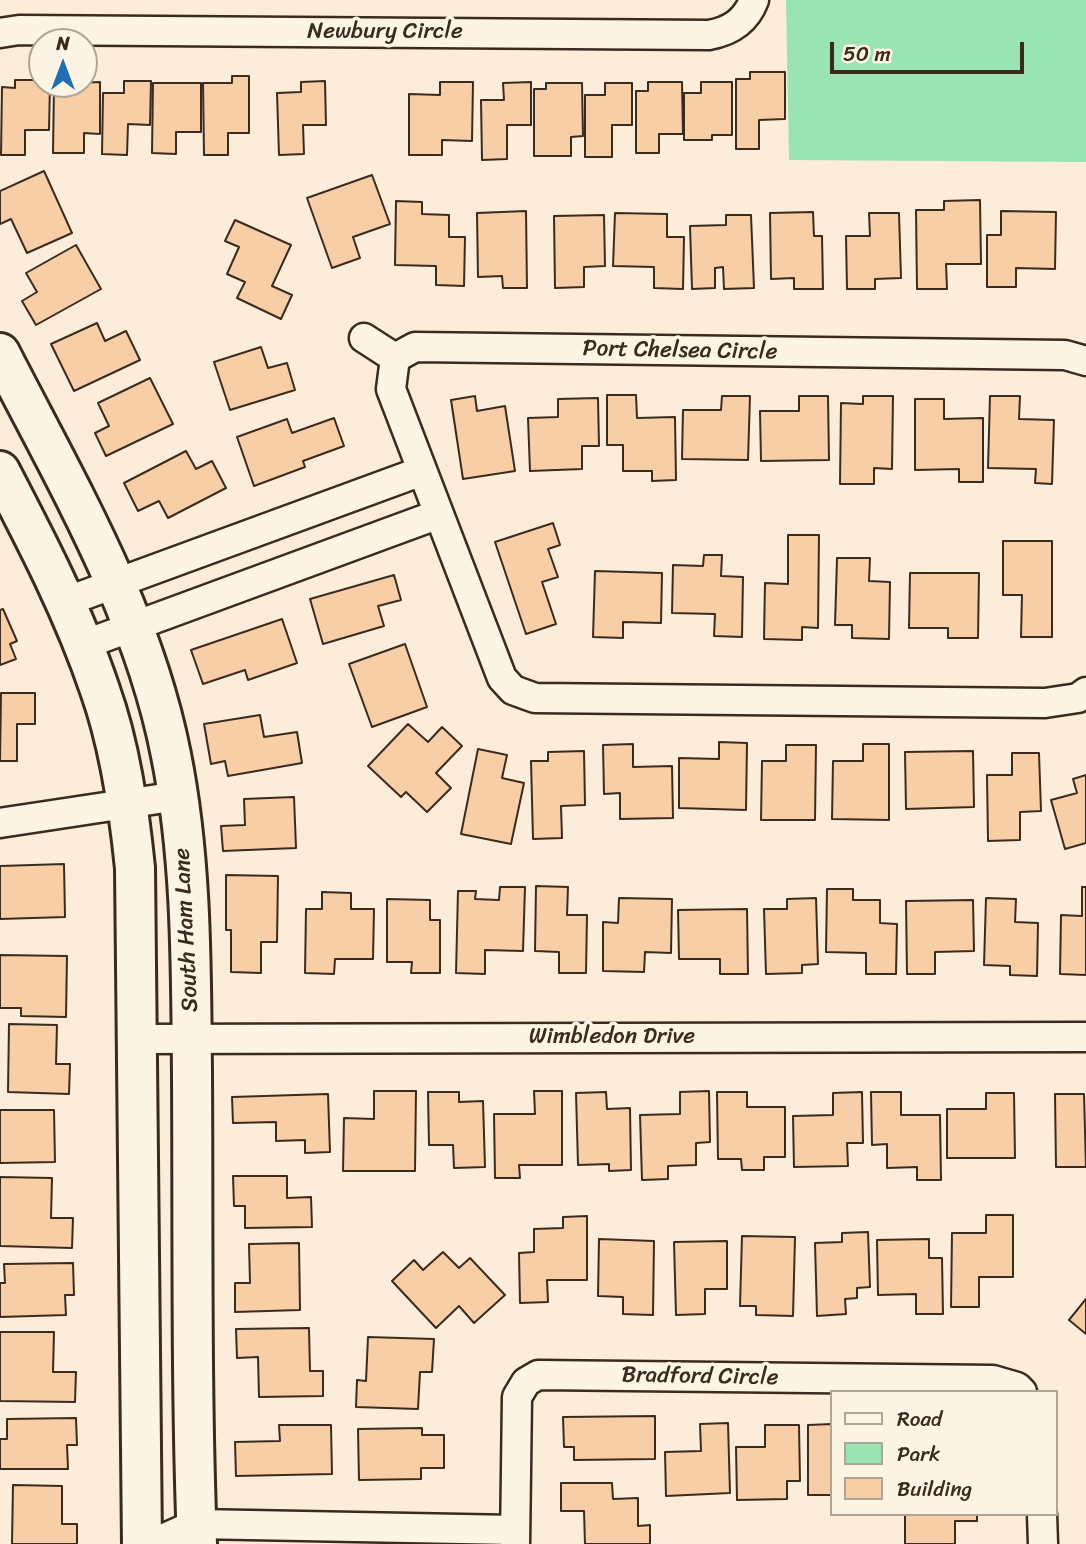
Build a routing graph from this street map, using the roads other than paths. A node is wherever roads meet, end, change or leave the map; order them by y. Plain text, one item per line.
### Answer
1 (754, 0) edge
2 (0, 33) edge
3 (364, 338) dead end
4 (0, 353) edge
5 (396, 358) junction
6 (1086, 361) edge
7 (0, 471) edge
8 (422, 471) junction
9 (439, 514) junction
10 (115, 584) junction
11 (65, 602) junction
12 (132, 627) junction
13 (83, 645) junction
14 (1086, 692) edge
15 (178, 796) junction
16 (128, 806) junction
17 (0, 823) edge
18 (191, 1037) junction
19 (1086, 1037) edge
20 (138, 1039) junction
21 (1020, 1390) edge
22 (1042, 1516) edge
23 (196, 1534) edge
24 (515, 1537) edge
25 (142, 1544) edge
26 (151, 1544) edge
27 (1043, 1544) edge

1 - 2 street, Newbury Circle
3 - 5 street
4 - 10 main road, South Ham Lane
5 - 6 street, Port Chelsea Circle
5 - 8 street
7 - 11 main road
8 - 9 street
8 - 10 street
9 - 12 street
9 - 14 street
10 - 11 street
10 - 12 main road, South Ham Lane
11 - 13 main road
12 - 13 street
12 - 15 main road, South Ham Lane
13 - 16 main road
15 - 16 street
15 - 18 main road, South Ham Lane
16 - 17 street
16 - 20 main road
18 - 19 street, Wimbledon Drive
18 - 20 street, Wimbledon Drive
18 - 23 main road, South Ham Lane
20 - 25 main road
21 - 24 street, Bradford Circle
22 - 27 street
23 - 24 street, Bradford Circle
23 - 26 street, Bradford Circle

